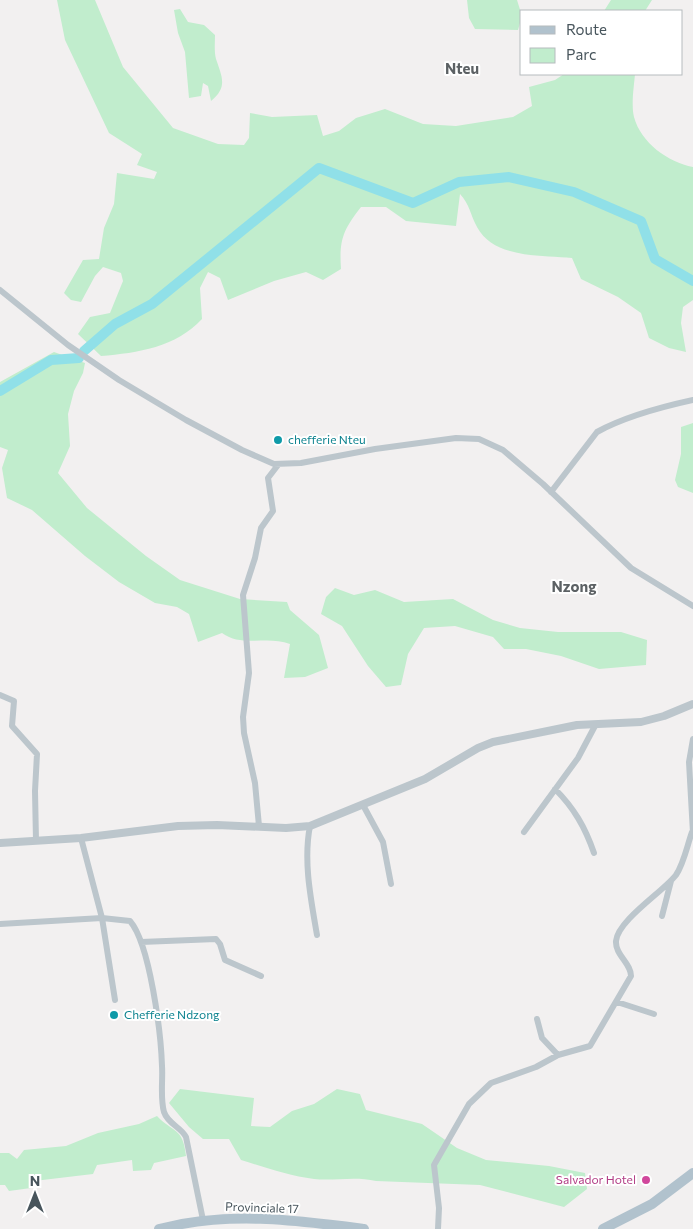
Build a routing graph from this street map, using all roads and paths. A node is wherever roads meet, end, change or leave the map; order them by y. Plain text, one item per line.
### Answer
1 (0, 290) edge
2 (693, 400) edge
3 (278, 465) junction
4 (551, 492) junction
5 (693, 606) edge
6 (0, 695) edge
7 (693, 704) edge
8 (596, 724) junction
9 (693, 739) edge
10 (555, 789) junction
11 (363, 805) junction
12 (259, 826) junction
13 (310, 826) junction
14 (524, 832) dead end
15 (693, 832) edge
16 (80, 838) junction
17 (36, 841) junction
18 (0, 843) edge
19 (594, 852) dead end
20 (672, 881) junction
21 (391, 884) dead end
22 (662, 916) dead end
23 (102, 918) junction
24 (0, 924) edge
25 (317, 935) dead end
26 (141, 942) junction
27 (261, 976) dead end
28 (115, 1000) dead end
29 (618, 1002) junction
30 (654, 1014) dead end
31 (537, 1019) dead end
32 (558, 1055) junction
33 (693, 1173) edge
34 (202, 1220) junction
35 (159, 1229) edge
36 (364, 1229) edge
37 (438, 1229) edge
38 (603, 1229) edge

1 - 3 street
2 - 4 street
3 - 4 street
3 - 12 street
4 - 5 street
6 - 17 street
7 - 8 street
8 - 10 street
8 - 11 street
9 - 15 street
10 - 14 street
10 - 19 street
11 - 13 street
11 - 21 street
12 - 13 street
12 - 16 street
13 - 25 street
15 - 20 street
16 - 17 street
16 - 23 street
17 - 18 street
20 - 22 street
20 - 29 street
23 - 24 street
23 - 26 street
23 - 28 street
26 - 27 street
26 - 34 street
29 - 30 street
29 - 32 street
31 - 32 street
32 - 37 street
33 - 38 main road
34 - 35 main road, Provinciale 17
34 - 36 main road, Provinciale 17

